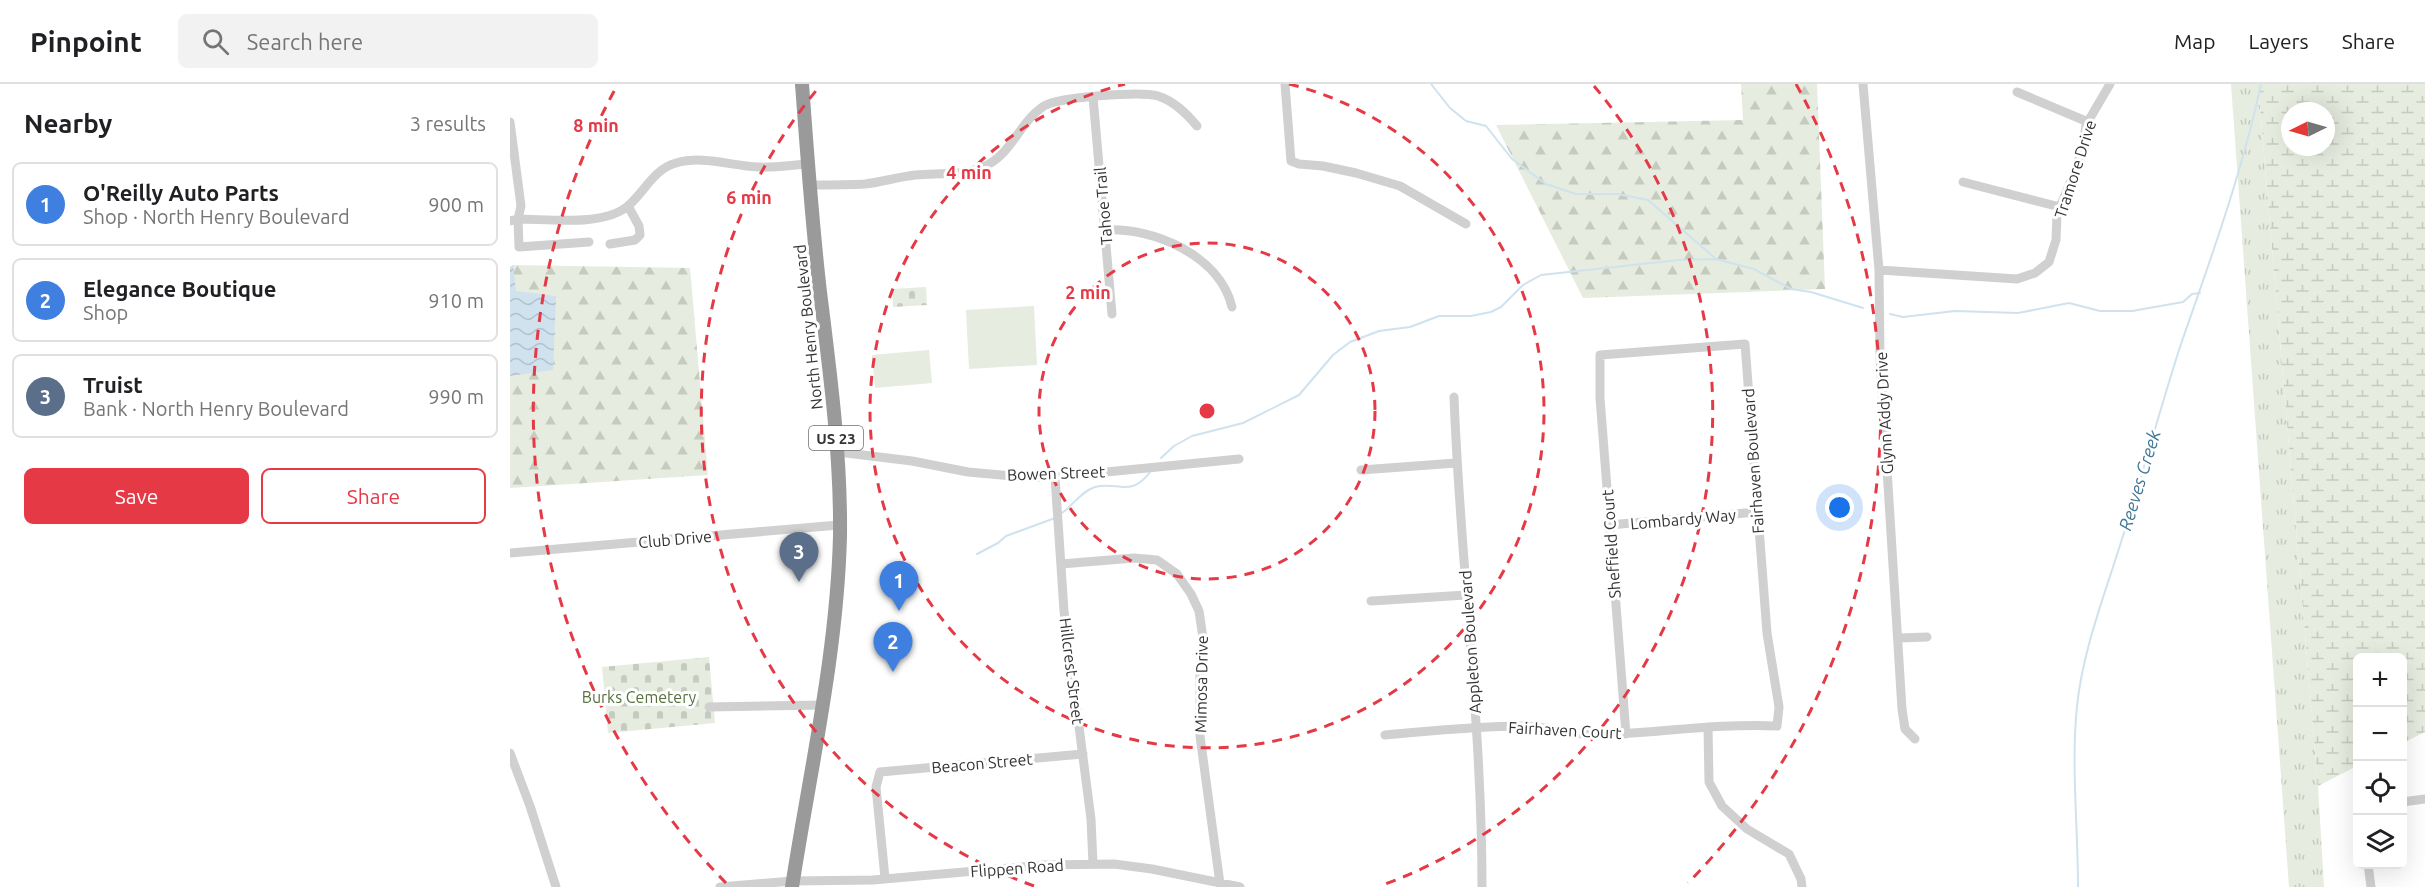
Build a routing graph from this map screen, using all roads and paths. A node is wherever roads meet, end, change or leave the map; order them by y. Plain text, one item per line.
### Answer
1 (802, 84) edge
2 (1284, 84) edge
3 (1863, 84) edge
4 (2110, 84) edge
5 (2017, 92) dead end
6 (1093, 97) junction
7 (510, 122) edge
8 (2088, 122) junction
9 (1197, 126) dead end
10 (808, 164) junction
11 (1963, 182) dead end
12 (810, 185) junction
13 (628, 206) junction
14 (2060, 207) junction
15 (514, 220) edge
16 (1466, 224) dead end
17 (1105, 230) junction
18 (589, 242) dead end
19 (610, 243) dead end
20 (1879, 270) junction
21 (1232, 307) dead end
22 (1112, 314) dead end
23 (1600, 355) joint
24 (1454, 397) dead end
25 (838, 452) junction
26 (1239, 459) dead end
27 (1456, 463) junction
28 (1361, 470) dead end
29 (1055, 477) junction
30 (1757, 512) junction
31 (840, 525) junction
32 (1609, 525) junction
33 (510, 553) edge
34 (1061, 564) junction
35 (1466, 595) junction
36 (1371, 601) dead end
37 (1927, 637) dead end
38 (1900, 638) junction
39 (824, 705) junction
40 (709, 707) dead end
41 (1778, 723) joint
42 (1476, 727) junction
43 (1708, 727) junction
44 (1626, 734) junction
45 (1385, 735) dead end
46 (1915, 739) dead end
47 (510, 753) edge
48 (1083, 754) junction
49 (2425, 799) edge
50 (2407, 801) edge
51 (1093, 864) junction
52 (2369, 869) edge
53 (885, 878) junction
54 (792, 884) edge
55 (874, 884) edge
56 (1220, 884) junction
57 (556, 887) edge
58 (720, 887) edge
59 (1240, 887) edge
60 (1482, 887) edge
61 (1802, 887) edge
62 (2371, 887) edge

1 - 10 highway, North Henry Boulevard / US 23
2 - 16 street
3 - 20 street, Glynn Addy Drive
4 - 8 street, Tramore Drive
5 - 8 street
6 - 9 street
6 - 12 street
6 - 17 street, Tahoe Trail
7 - 15 street
8 - 14 street, Tramore Drive
10 - 12 highway, North Henry Boulevard / US 23
10 - 13 street
11 - 14 street
12 - 25 highway, North Henry Boulevard / US 23
13 - 15 street
13 - 19 street
14 - 20 street, Tramore Drive
15 - 18 street
17 - 21 street
17 - 22 street, Tahoe Trail
20 - 38 street, Glynn Addy Drive
23 - 30 street, Fairhaven Boulevard
23 - 32 street, Sheffield Court
24 - 27 street, Appleton Boulevard
25 - 29 street, Bowen Street
25 - 31 highway, North Henry Boulevard / US 23
26 - 29 street, Bowen Street
27 - 28 street
27 - 35 street, Appleton Boulevard
29 - 34 street, Hillcrest Street
30 - 32 street, Lombardy Way
30 - 41 street, Fairhaven Boulevard
31 - 33 street, Club Drive
31 - 39 highway, North Henry Boulevard / US 23
32 - 44 street, Sheffield Court
34 - 48 street, Hillcrest Street
34 - 56 street, Mimosa Drive
35 - 36 street
35 - 42 street, Appleton Boulevard
37 - 38 street
38 - 46 street, Glynn Addy Drive
39 - 40 street
39 - 54 highway, North Henry Boulevard / US 23
41 - 43 street, Fairhaven Court
42 - 44 street, Fairhaven Court
42 - 45 street, Fairhaven Court
42 - 60 street, Appleton Boulevard
43 - 44 street, Fairhaven Court
43 - 61 street
47 - 57 street
48 - 51 street, Hillcrest Street
48 - 53 street, Beacon Street
49 - 50 street
51 - 53 street, Flippen Road
51 - 56 street, Flippen Road
52 - 62 street
53 - 55 street, Flippen Road
54 - 55 street, Flippen Road
54 - 58 street, Flippen Road
56 - 59 street, Flippen Road

